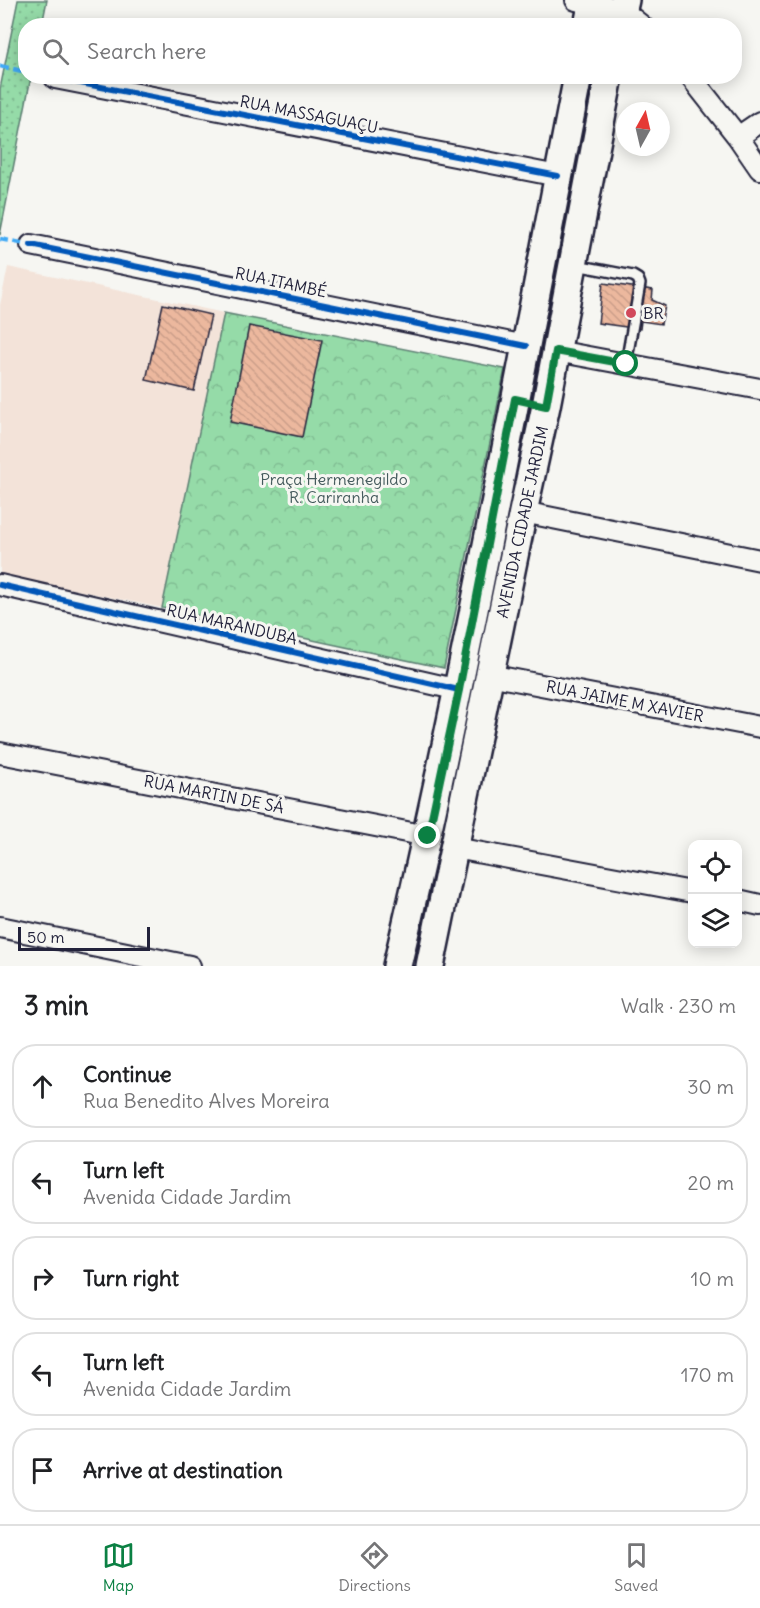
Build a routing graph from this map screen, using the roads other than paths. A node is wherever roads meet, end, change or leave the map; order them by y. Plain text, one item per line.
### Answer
1 (587, 7) edge
2 (627, 15) edge
3 (86, 84) edge
4 (576, 84) edge
5 (607, 84) edge
6 (696, 84) edge
7 (760, 122) edge
8 (738, 137) junction
9 (760, 170) edge
10 (558, 176) junction
11 (31, 245) dead end
12 (573, 264) junction
13 (526, 346) junction
14 (556, 351) junction
15 (626, 364) junction
16 (760, 389) edge
17 (515, 399) junction
18 (546, 406) junction
19 (523, 512) junction
20 (760, 560) edge
21 (0, 585) edge
22 (489, 675) junction
23 (459, 690) junction
24 (760, 727) edge
25 (0, 753) edge
26 (428, 836) junction
27 (455, 848) junction
28 (688, 891) edge
29 (742, 901) edge
30 (760, 905) edge
31 (0, 927) edge
32 (190, 966) edge
33 (397, 966) edge
34 (430, 966) edge

1 - 2 street
3 - 10 street, RUA MASSAGUAÇU
4 - 10 main road, AVENIDA CIDADE JARDIM
5 - 12 main road, AVENIDA CIDADE JARDIM
6 - 8 street
7 - 8 street
8 - 9 street
10 - 13 main road, AVENIDA CIDADE JARDIM
11 - 13 street, RUA ITAMBÉ
12 - 14 main road, AVENIDA CIDADE JARDIM
12 - 15 lane
13 - 17 main road, AVENIDA CIDADE JARDIM
14 - 15 street
14 - 18 main road, AVENIDA CIDADE JARDIM
15 - 16 street
17 - 18 main road
17 - 23 main road, AVENIDA CIDADE JARDIM
18 - 19 main road, AVENIDA CIDADE JARDIM
19 - 20 street
19 - 22 main road, AVENIDA CIDADE JARDIM
21 - 23 street, RUA MARANDUBA
22 - 24 street, RUA JAIME M XAVIER
22 - 27 main road, AVENIDA CIDADE JARDIM
23 - 26 main road, AVENIDA CIDADE JARDIM
25 - 26 street, RUA MARTIN DE SÁ
26 - 33 main road, AVENIDA CIDADE JARDIM
27 - 28 street
27 - 34 main road, AVENIDA CIDADE JARDIM
29 - 30 street
31 - 32 street

